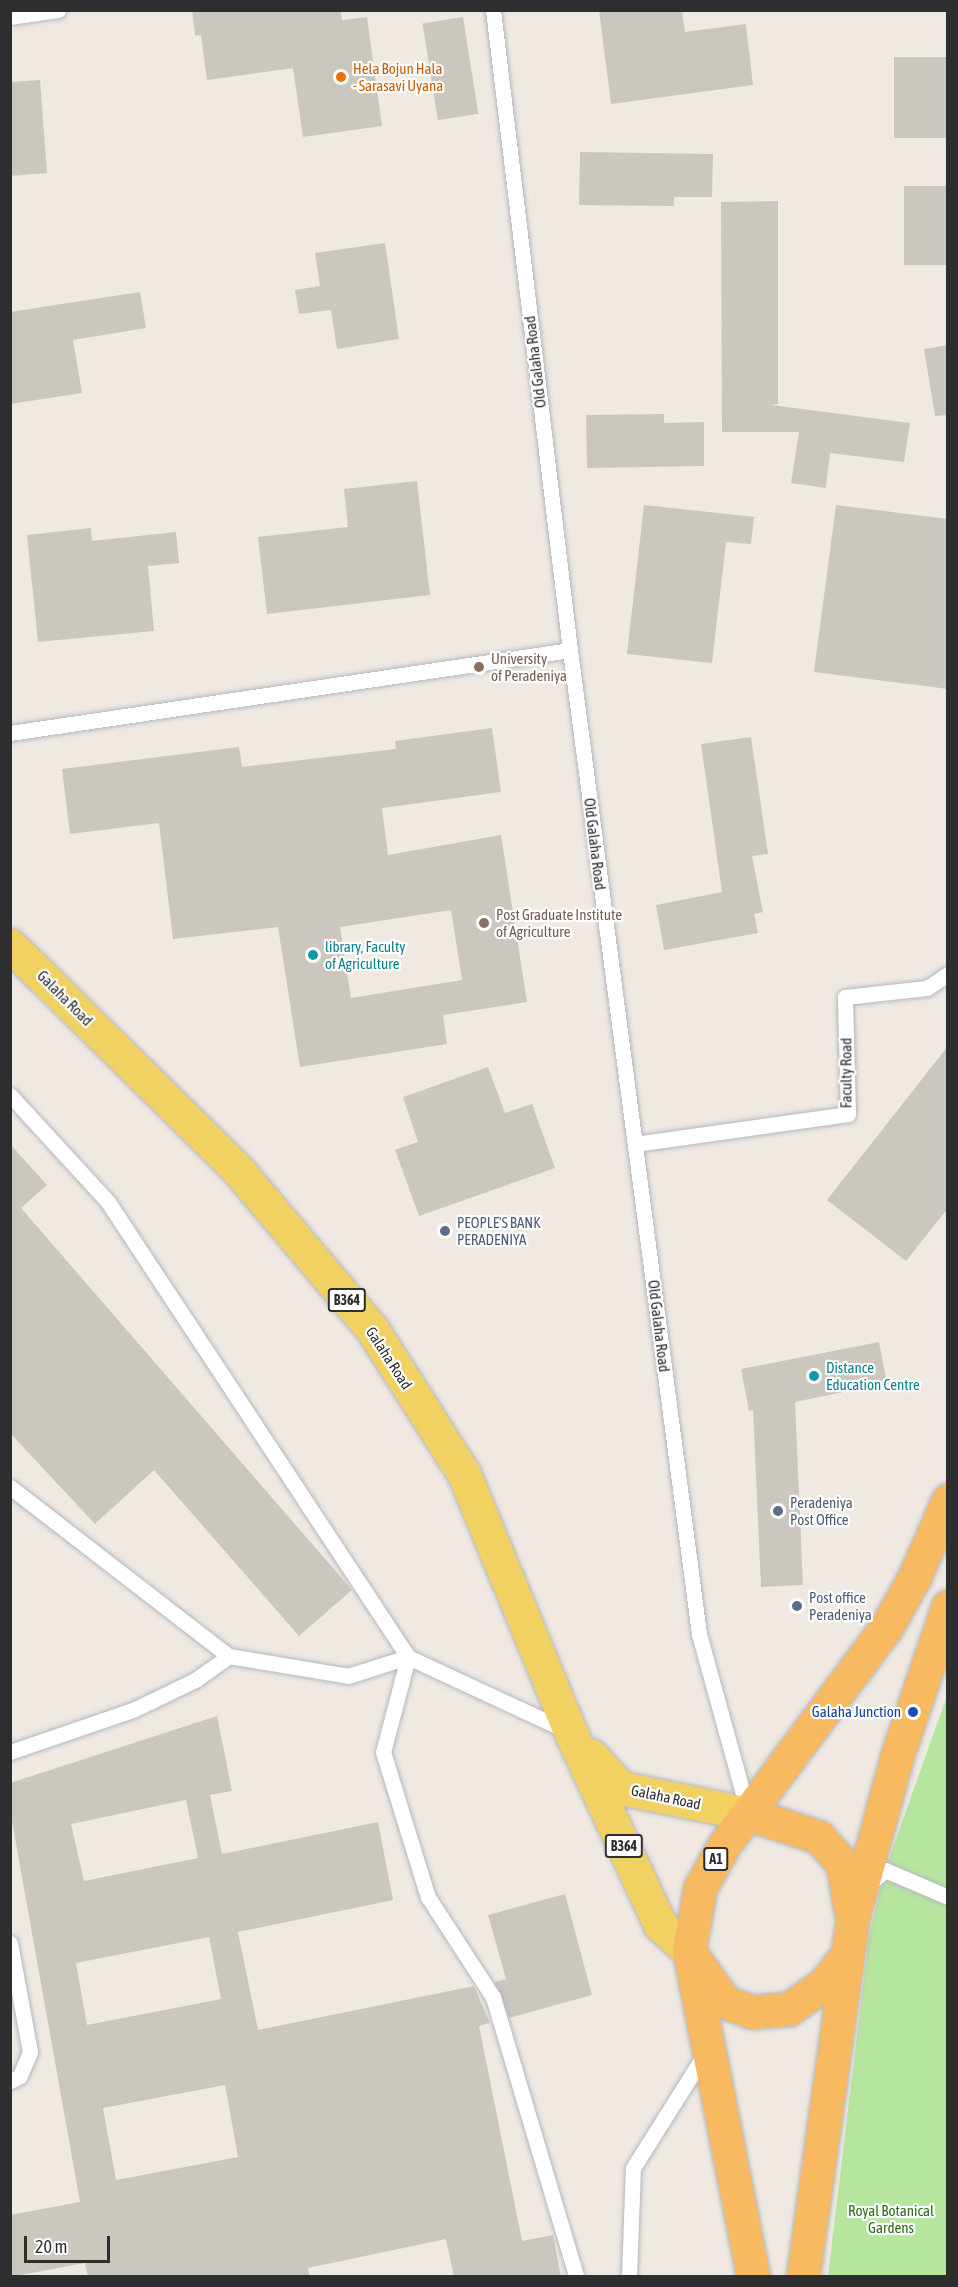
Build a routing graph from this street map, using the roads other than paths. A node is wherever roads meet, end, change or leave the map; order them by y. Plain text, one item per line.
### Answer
1 (58, 10) edge
2 (493, 10) edge
3 (10, 17) edge
4 (570, 650) junction
5 (10, 733) edge
6 (10, 945) edge
7 (948, 974) edge
8 (10, 1095) edge
9 (635, 1144) junction
10 (10, 1486) edge
11 (948, 1500) edge
12 (948, 1606) edge
13 (229, 1656) junction
14 (408, 1657) junction
15 (571, 1733) junction
16 (10, 1752) edge
17 (749, 1814) junction
18 (948, 1897) edge
19 (855, 1908) junction
20 (10, 1943) edge
21 (689, 1951) junction
22 (843, 1960) junction
23 (708, 2050) junction
24 (10, 2081) edge
25 (576, 2277) edge
26 (629, 2277) edge
27 (753, 2277) edge
28 (803, 2277) edge

1 - 3 lane
2 - 4 lane, Old Galaha Road
4 - 5 lane
4 - 9 lane, Old Galaha Road
6 - 15 main road, Galaha Road / B364
7 - 9 lane, Faculty Road
8 - 14 lane
9 - 17 lane, Old Galaha Road
10 - 13 lane
11 - 17 highway, A1
12 - 19 highway
13 - 14 lane
13 - 16 lane
14 - 15 lane
14 - 25 lane
15 - 17 main road, Galaha Road / B364
15 - 21 main road, Galaha Road / B364
17 - 19 highway
17 - 21 highway, A1
18 - 19 lane
19 - 22 highway
20 - 24 lane
21 - 22 highway
21 - 23 highway, A1
22 - 28 highway
23 - 26 lane
23 - 27 highway, A1

